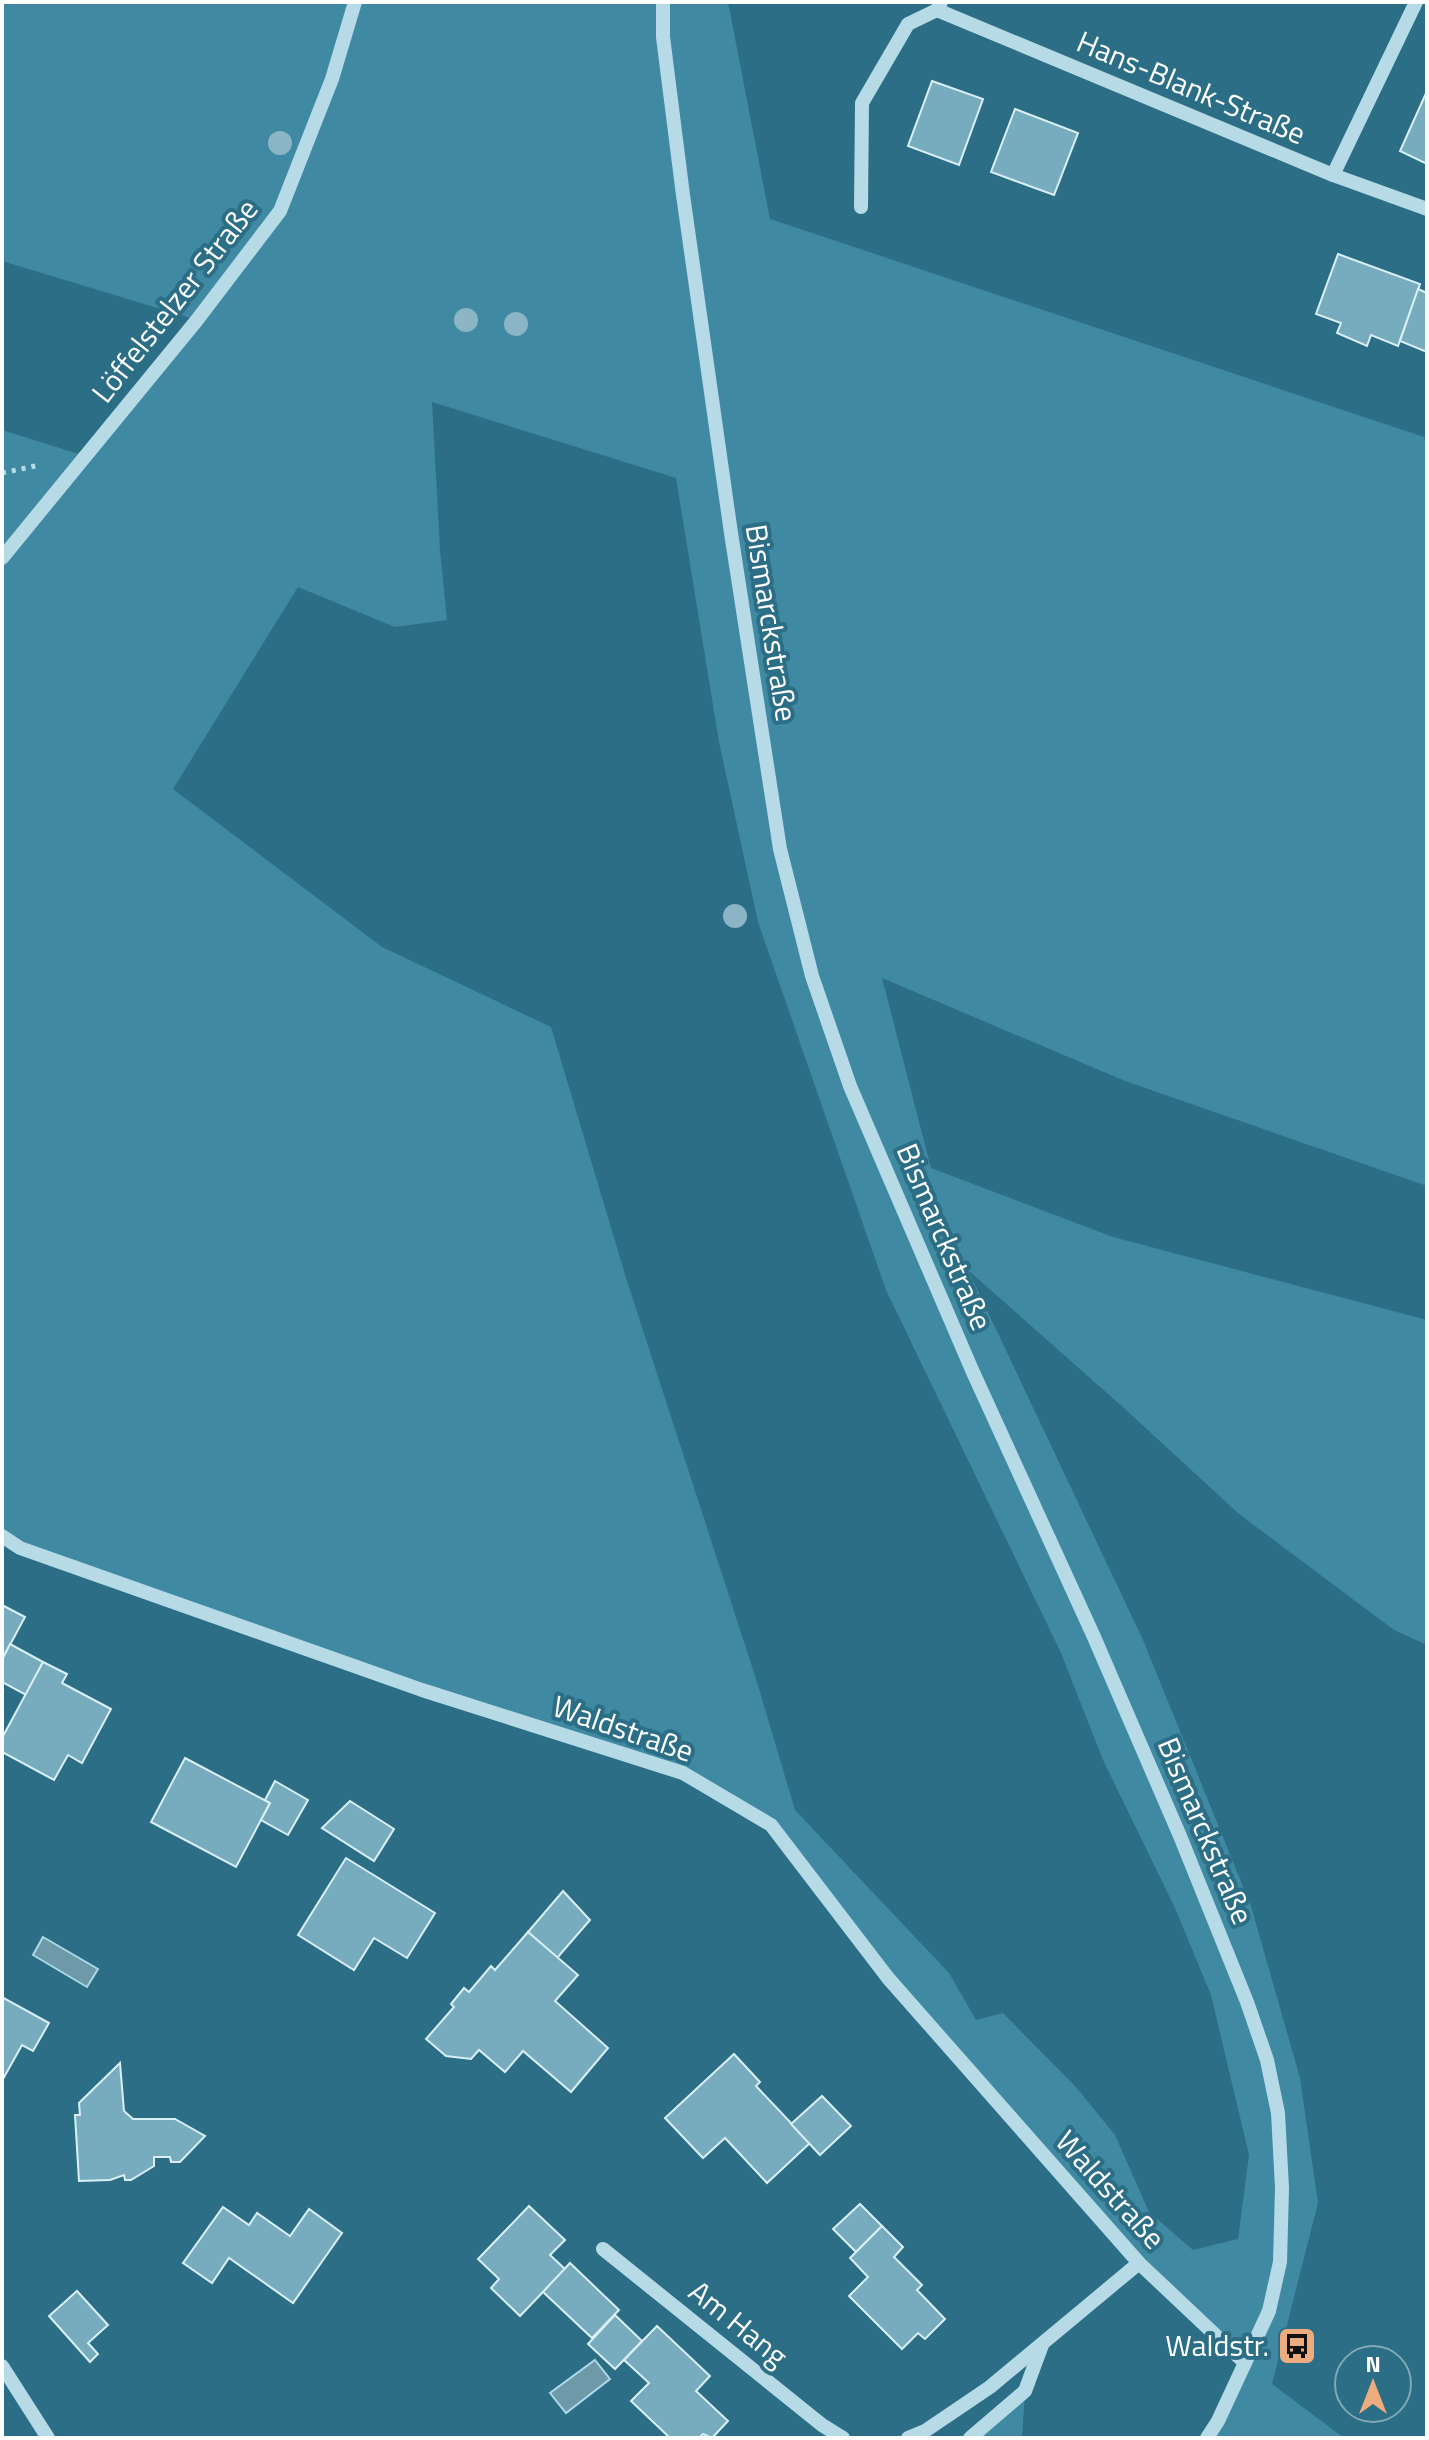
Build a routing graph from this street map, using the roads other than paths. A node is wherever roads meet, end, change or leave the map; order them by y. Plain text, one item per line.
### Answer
1 (355, 2) edge
2 (663, 2) edge
3 (1416, 2) edge
4 (939, 6) edge
5 (1333, 175) junction
6 (861, 207) dead end
7 (1427, 209) edge
8 (2, 558) edge
9 (2, 1536) edge
10 (603, 2249) dead end
11 (1139, 2263) junction
12 (1044, 2341) junction
13 (1245, 2363) junction
14 (2, 2366) edge
15 (48, 2438) edge
16 (843, 2438) edge
17 (908, 2438) edge
18 (970, 2438) edge
19 (1207, 2438) edge

1 - 8 street, Löffelstelzer Straße
2 - 13 street, Bismarckstraße
3 - 5 street
4 - 5 street, Hans-Blank-Straße
4 - 6 street
5 - 7 street, Hans-Blank-Straße
9 - 11 street, Waldstraße
10 - 16 street, Am Hang
11 - 12 street
11 - 13 street, Waldstraße
12 - 17 street
12 - 18 street
13 - 19 street, Bismarckstraße
14 - 15 street

